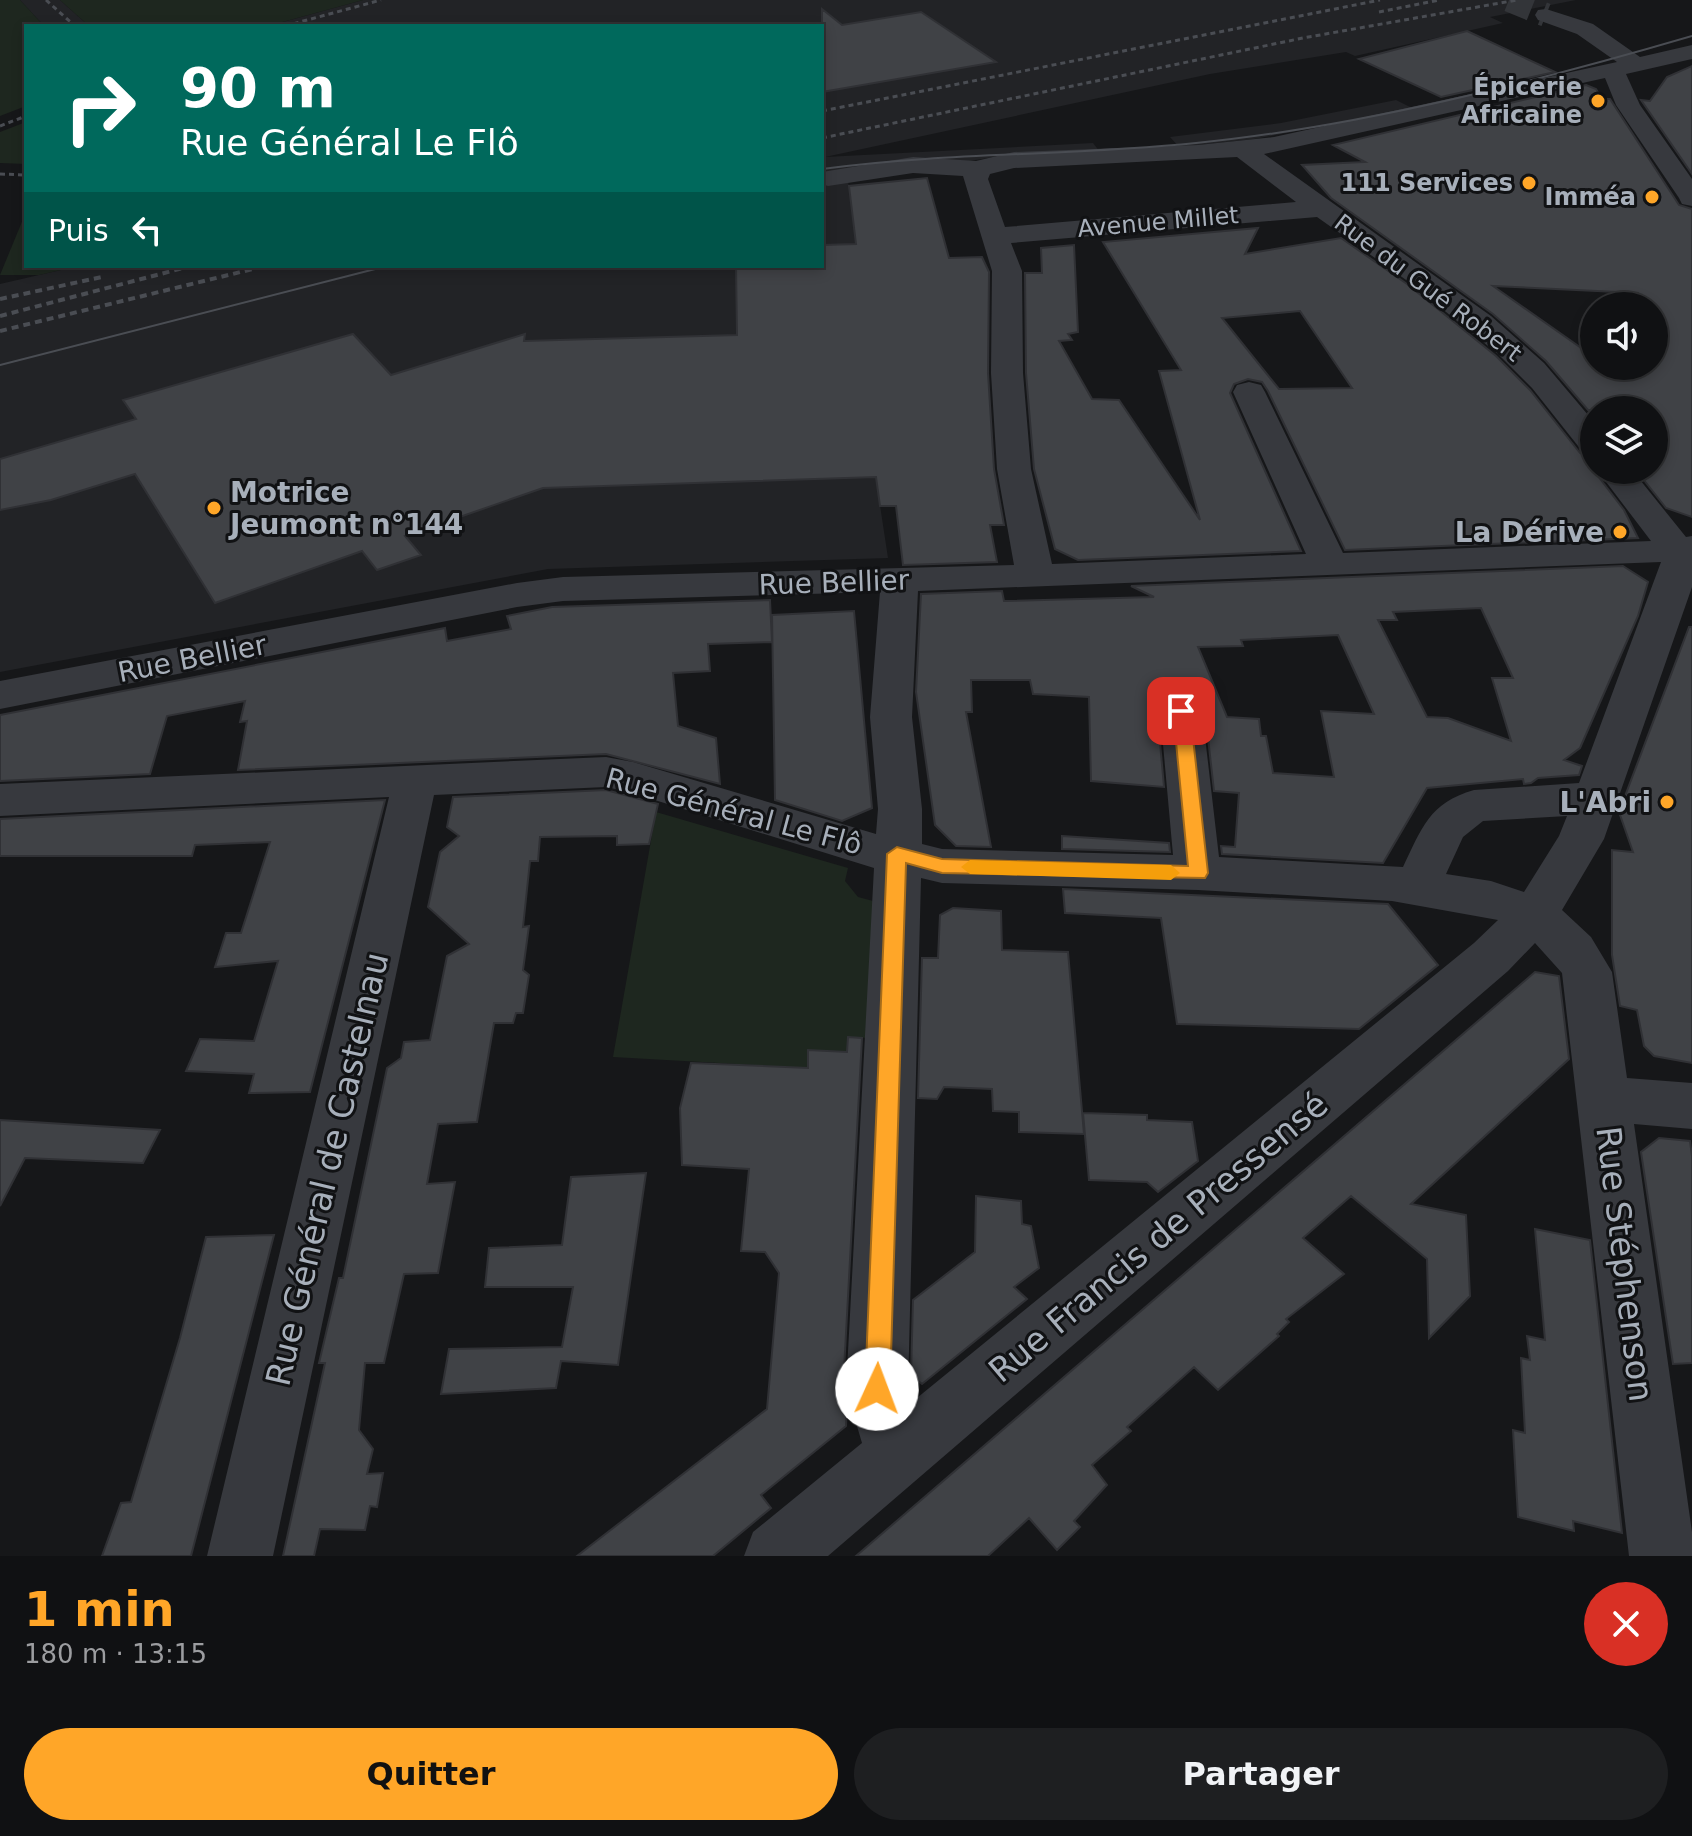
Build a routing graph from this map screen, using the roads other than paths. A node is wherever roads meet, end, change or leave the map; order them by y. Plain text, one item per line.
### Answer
1 (1692, 52) edge
2 (1625, 68) junction
3 (1245, 150) junction
4 (978, 169) junction
5 (828, 178) dead end
6 (1692, 198) edge
7 (1323, 208) junction
8 (994, 236) junction
9 (1249, 392) dead end
10 (1580, 426) edge
11 (1627, 484) edge
12 (1685, 548) edge
13 (1329, 564) junction
14 (1035, 575) junction
15 (897, 581) junction
16 (0, 695) edge
17 (1181, 711) dead end
18 (415, 781) junction
19 (1594, 798) junction
20 (0, 800) edge
21 (897, 854) junction
22 (1198, 873) junction
23 (1417, 886) junction
24 (1535, 914) junction
25 (1603, 1099) junction
26 (1692, 1106) edge
27 (898, 1456) junction
28 (240, 1556) edge
29 (777, 1556) edge
30 (1662, 1556) edge

1 - 2 street
2 - 3 street
2 - 6 street
3 - 4 street
3 - 7 street, Rue du Gué Robert
4 - 5 street
4 - 8 street
7 - 8 street, Avenue Millet
7 - 10 street, Rue du Gué Robert
8 - 14 street
9 - 13 street
11 - 12 street
12 - 13 street, Rue Bellier
12 - 19 street
13 - 14 street, Rue Bellier
14 - 15 street, Rue Bellier
15 - 16 street, Rue Bellier
15 - 21 street
17 - 22 street
18 - 20 street, Rue Général Le Flô
18 - 21 street, Rue Général Le Flô
18 - 28 street, Rue Général de Castelnau
19 - 23 street
19 - 24 street, Rue Francis de Pressensé
21 - 22 street, Rue Général Le Flô
21 - 27 street
22 - 23 street, Rue Général Le Flô
23 - 24 street, Rue Général Le Flô
24 - 25 street, Rue Stéphenson
24 - 27 street, Rue Francis de Pressensé
25 - 26 street
25 - 30 street, Rue Stéphenson
27 - 29 street, Rue Francis de Pressensé

